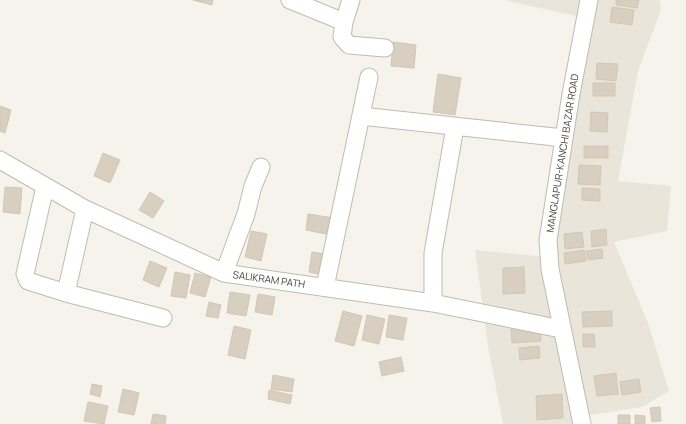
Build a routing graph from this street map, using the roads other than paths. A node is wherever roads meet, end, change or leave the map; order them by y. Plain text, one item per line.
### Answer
1 (290, 0) edge
2 (351, 0) edge
3 (589, 0) edge
4 (344, 22) junction
5 (385, 48) dead end
6 (369, 77) dead end
7 (361, 116) junction
8 (455, 127) junction
9 (564, 138) junction
10 (0, 160) edge
11 (261, 167) dead end
12 (45, 187) junction
13 (86, 209) junction
14 (224, 273) junction
15 (325, 286) junction
16 (66, 293) junction
17 (433, 303) junction
18 (163, 318) dead end
19 (561, 328) junction
20 (582, 424) edge

1 - 4 street
2 - 4 street
3 - 9 street, MANGLAPUR-KANCHI BAZAR ROAD
4 - 5 street
6 - 7 street
7 - 8 street
7 - 15 street
8 - 9 street
8 - 17 street
9 - 19 street, MANGLAPUR-KANCHI BAZAR ROAD
10 - 12 street, SALIKRAM PATH
11 - 14 street
12 - 13 street, SALIKRAM PATH
12 - 16 street
13 - 14 street, SALIKRAM PATH
13 - 16 street
14 - 15 street, SALIKRAM PATH
15 - 17 street, SALIKRAM PATH
16 - 18 street
17 - 19 street, SALIKRAM PATH
19 - 20 street, MANGLAPUR-KANCHI BAZAR ROAD

